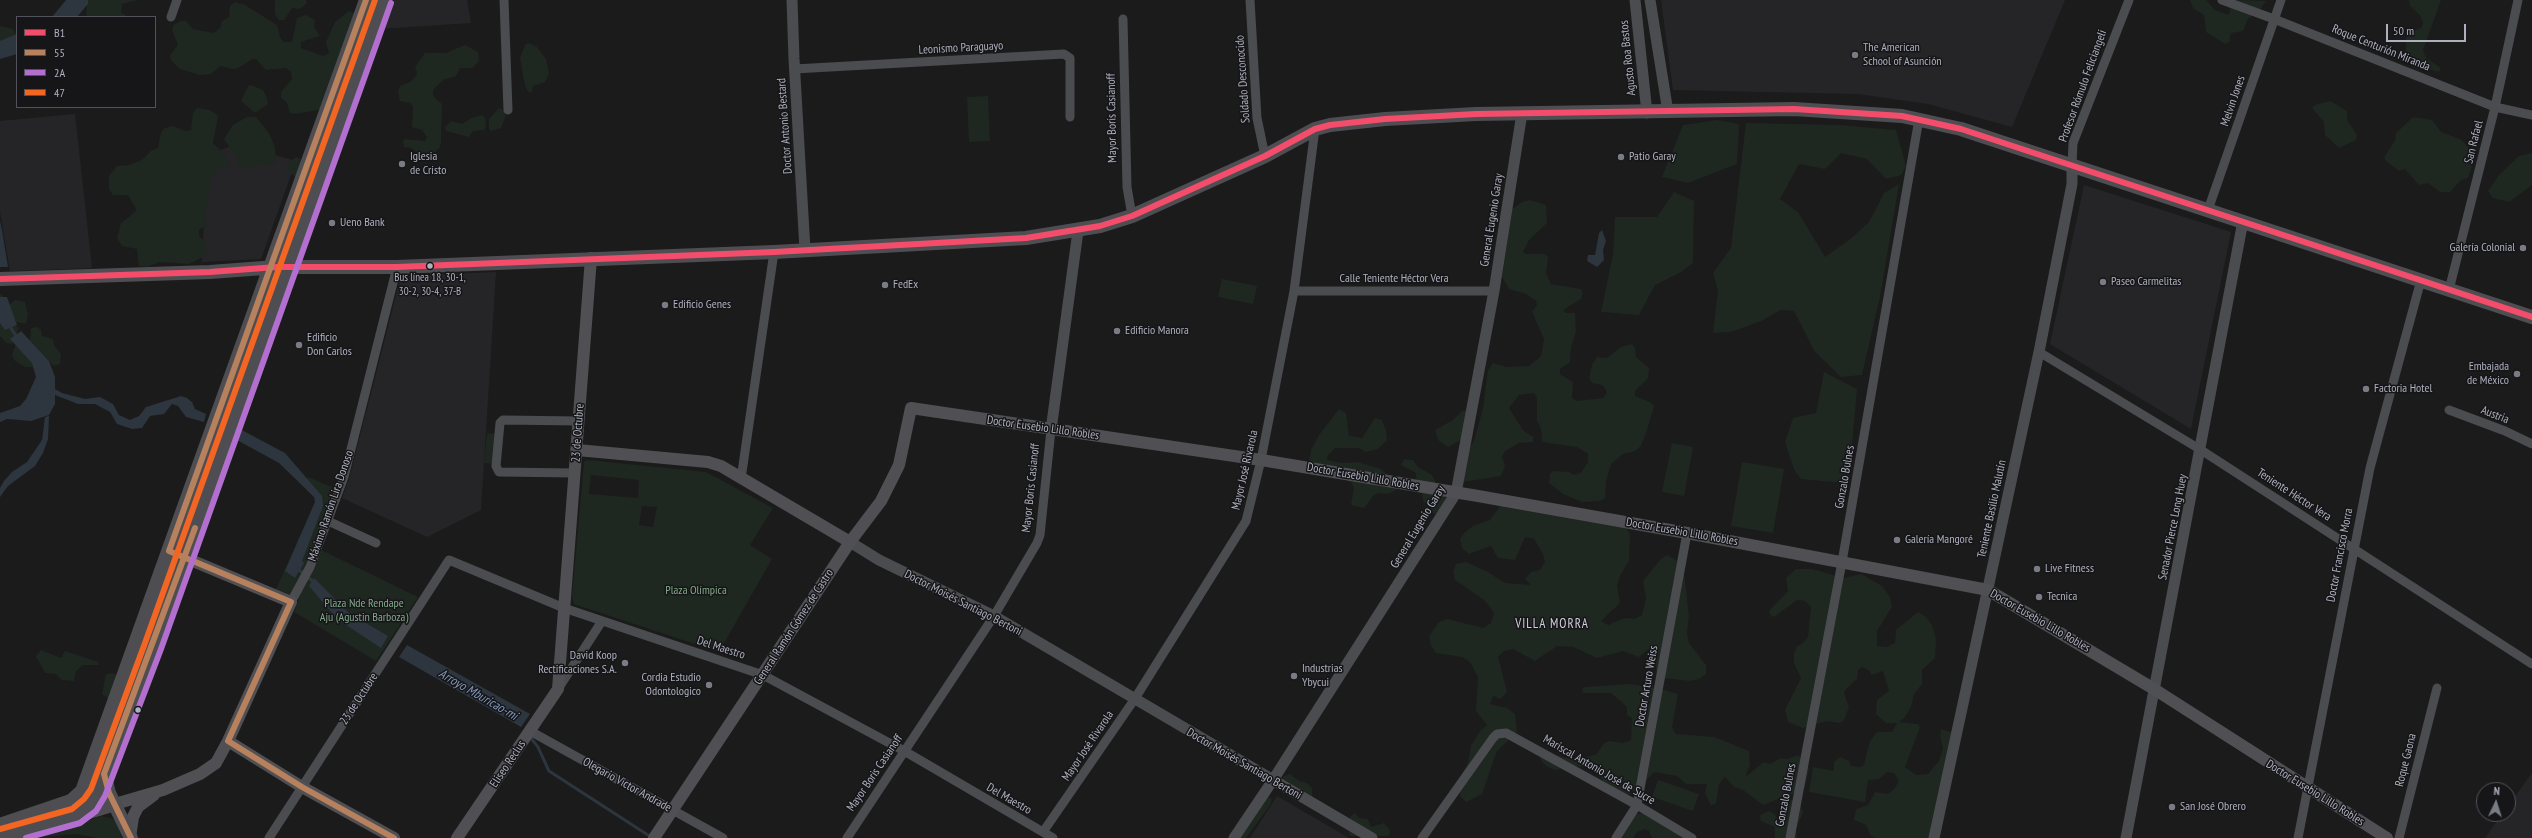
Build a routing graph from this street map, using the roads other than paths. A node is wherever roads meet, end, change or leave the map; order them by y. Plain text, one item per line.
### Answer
1 (177, 0) edge
2 (366, 0) edge
3 (383, 0) edge
4 (504, 0) edge
5 (792, 0) edge
6 (1250, 0) edge
7 (1635, 0) edge
8 (1650, 0) edge
9 (2129, 0) edge
10 (2222, 0) edge
11 (2281, 0) edge
12 (2518, 0) edge
13 (171, 17) dead end
14 (1123, 19) dead end
15 (2274, 19) junction
16 (794, 69) junction
17 (2495, 107) junction
18 (508, 110) dead end
19 (1668, 112) junction
20 (1647, 113) junction
21 (1522, 114) junction
22 (2532, 115) edge
23 (1070, 117) dead end
24 (1919, 119) junction
25 (1315, 129) junction
26 (1265, 156) junction
27 (2072, 165) junction
28 (2072, 184) joint
29 (2208, 210) junction
30 (1132, 216) junction
31 (2243, 221) junction
32 (1078, 231) junction
33 (805, 250) junction
34 (774, 252) junction
35 (591, 258) junction
36 (397, 267) junction
37 (268, 268) junction
38 (286, 268) junction
39 (0, 279) edge
40 (2421, 280) junction
41 (2450, 290) junction
42 (1294, 291) junction
43 (1494, 291) junction
44 (2532, 317) edge
45 (2039, 352) junction
46 (911, 408) joint
47 (2449, 410) dead end
48 (579, 421) junction
49 (1050, 430) junction
50 (211, 434) junction
51 (226, 439) junction
52 (2532, 444) edge
53 (577, 450) junction
54 (2201, 450) junction
55 (1261, 460) junction
56 (575, 473) junction
57 (741, 480) junction
58 (1456, 492) junction
59 (328, 521) junction
60 (1687, 533) junction
61 (376, 542) dead end
62 (850, 542) junction
63 (2353, 548) junction
64 (169, 551) junction
65 (184, 558) junction
66 (449, 560) joint
67 (1842, 562) junction
68 (1988, 590) junction
69 (291, 602) junction
70 (564, 608) junction
71 (994, 616) junction
72 (602, 621) junction
73 (2532, 664) edge
74 (763, 675) junction
75 (558, 688) junction
76 (2437, 688) dead end
77 (2154, 689) junction
78 (1134, 700) junction
79 (530, 732) junction
80 (228, 741) junction
81 (906, 752) junction
82 (104, 774) junction
83 (1273, 780) junction
84 (302, 787) junction
85 (2308, 789) junction
86 (163, 790) junction
87 (115, 804) junction
88 (1637, 805) junction
89 (673, 811) junction
90 (81, 812) junction
91 (0, 825) edge
92 (1043, 832) junction
93 (0, 837) edge
94 (130, 837) edge
95 (269, 838) edge
96 (394, 838) edge
97 (458, 838) edge
98 (654, 838) edge
99 (723, 838) edge
100 (847, 838) edge
101 (1053, 838) edge
102 (1234, 838) edge
103 (1372, 838) edge
104 (1422, 838) edge
105 (1616, 838) edge
106 (1692, 838) edge
107 (1790, 838) edge
108 (1934, 838) edge
109 (2126, 838) edge
110 (2298, 838) edge
111 (2387, 838) edge
112 (2399, 838) edge

1 - 13 street
2 - 37 main road
3 - 38 main road
4 - 18 street
5 - 16 street, Doctor Antonio Bestard
6 - 26 street, Soldado Desconocido
7 - 20 street, Agusto Roa Bastos
8 - 19 street
9 - 27 street, Profesor Rómulo Feliciangeli
10 - 15 street, Roque Centurión Miranda
11 - 15 street, Melvin Jones
12 - 17 street, San Rafael
14 - 30 street, Mayor Boris Casianoff
15 - 17 street, Roque Centurión Miranda
15 - 29 street, Melvin Jones
16 - 23 street, Leonismo Paraguayo
16 - 33 street, Doctor Antonio Bestard
17 - 22 street, Roque Centurión Miranda
17 - 41 street, San Rafael
19 - 20 main road
19 - 24 main road
20 - 21 main road
21 - 25 main road
21 - 43 street, General Eugenio Garay
24 - 27 main road
24 - 67 street, Gonzalo Bulnes
25 - 26 main road
25 - 42 street, Mayor José Rivarola
26 - 30 main road
27 - 28 street, Profesor Rómulo Feliciangeli
27 - 29 main road
28 - 45 street, Teniente Basilio Malutín
29 - 31 main road
30 - 32 main road
31 - 40 main road
31 - 54 street, Senador Pierce Long Huey
32 - 33 main road
32 - 49 street, Mayor Boris Casianoff
33 - 34 main road
34 - 35 main road
34 - 57 street
35 - 36 main road
35 - 48 main road, 23 de Octubre
36 - 38 main road
36 - 59 street, Máximo Ramón Lira Donoso
37 - 38 main road
37 - 39 main road
37 - 50 main road
38 - 51 main road
40 - 41 main road
40 - 63 street, Doctor Francisco Morra
41 - 44 main road
42 - 43 street, Calle Teniente Héctor Vera
42 - 55 street, Mayor José Rivarola
43 - 58 street, General Eugenio Garay
45 - 54 street, Teniente Héctor Vera
45 - 68 street, Teniente Basilio Malutín
46 - 49 main road, Doctor Eusebio Lillo Robles
46 - 62 main road, General Ramón Gómez de Castro
47 - 52 street, Austria
48 - 53 main road, 23 de Octubre
48 - 56 street
49 - 55 main road, Doctor Eusebio Lillo Robles
49 - 71 street, Mayor Boris Casianoff
50 - 51 main road
50 - 64 main road
51 - 65 main road
53 - 56 main road, 23 de Octubre
53 - 57 main road, Doctor Moisés Santiago Bertoni
54 - 63 street, Teniente Héctor Vera
54 - 77 street, Senador Pierce Long Huey
55 - 58 main road, Doctor Eusebio Lillo Robles
55 - 78 street, Mayor José Rivarola
56 - 70 main road, 23 de Octubre
57 - 62 main road, Doctor Moisés Santiago Bertoni
58 - 60 main road, Doctor Eusebio Lillo Robles
58 - 83 street, General Eugenio Garay
59 - 61 street
59 - 69 street, Máximo Ramón Lira Donoso
60 - 67 main road, Doctor Eusebio Lillo Robles
60 - 88 street, Doctor Arturo Weiss
62 - 71 street, Doctor Moisés Santiago Bertoni
62 - 74 main road, General Ramón Gómez de Castro
63 - 73 street, Teniente Héctor Vera
63 - 85 street, Doctor Francisco Morra
64 - 65 main road
64 - 91 main road
65 - 69 main road
65 - 82 main road
66 - 70 street, Del Maestro
66 - 84 street, 23 de Octubre
67 - 68 main road, Doctor Eusebio Lillo Robles
67 - 107 street, Gonzalo Bulnes
68 - 77 main road, Doctor Eusebio Lillo Robles
68 - 108 street, Teniente Basilio Malutín
69 - 80 main road, Máximo Ramón Lira Donoso
70 - 72 street, Del Maestro
70 - 75 main road, Eliseo Reclus
71 - 78 street, Doctor Moisés Santiago Bertoni
71 - 81 street, Mayor Boris Casianoff
72 - 74 street, Del Maestro
72 - 75 street, Eliseo Reclus
74 - 81 street, Del Maestro
74 - 89 main road, General Ramón Gómez de Castro
75 - 79 main road, Eliseo Reclus
76 - 112 street, Roque Gaona
77 - 85 main road, Doctor Eusebio Lillo Robles
77 - 109 street, Senador Pierce Long Huey
78 - 83 street, Doctor Moisés Santiago Bertoni
78 - 92 street, Mayor José Rivarola
79 - 89 street, Olegario Victor Andrade
79 - 97 main road, Eliseo Reclus
80 - 84 main road
80 - 86 main road, Máximo Ramón Lira Donoso
81 - 92 street, Del Maestro
81 - 100 street, Mayor Boris Casianoff
82 - 87 main road
82 - 90 main road
83 - 102 street, General Eugenio Garay
83 - 103 street, Doctor Moisés Santiago Bertoni
84 - 95 street, 23 de Octubre
84 - 96 main road
85 - 110 street, Doctor Francisco Morra
85 - 111 main road, Doctor Eusebio Lillo Robles
86 - 87 main road, Máximo Ramón Lira Donoso
86 - 94 main road
87 - 90 main road
87 - 94 main road
88 - 104 street, Mariscal Antonio José de Sucre
88 - 105 street, Doctor Arturo Weiss
88 - 106 street, Mariscal Antonio José de Sucre
89 - 98 main road, General Ramón Gómez de Castro
89 - 99 street, Olegario Victor Andrade
90 - 93 main road
92 - 101 street, Del Maestro

